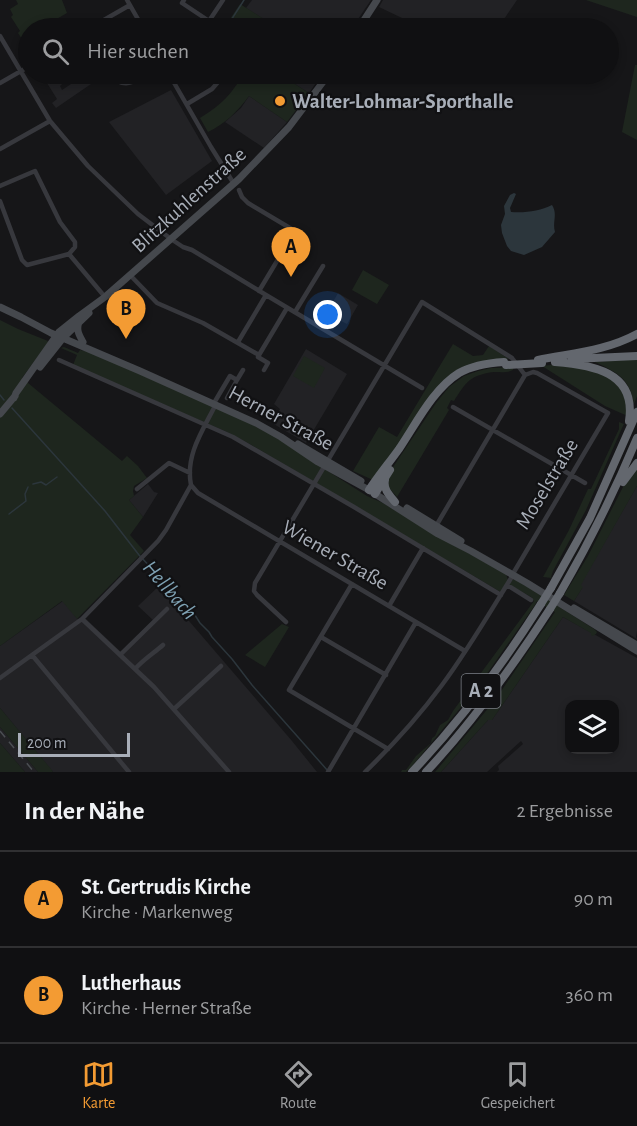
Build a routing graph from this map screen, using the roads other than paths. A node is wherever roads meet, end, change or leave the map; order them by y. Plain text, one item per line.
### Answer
1 (223, 0) edge
2 (377, 0) edge
3 (181, 1) edge
4 (128, 2) edge
5 (105, 18) edge
6 (137, 18) edge
7 (205, 18) edge
8 (211, 18) edge
9 (365, 18) edge
10 (0, 36) edge
11 (18, 67) edge
12 (18, 74) edge
13 (0, 83) edge
14 (28, 84) edge
15 (175, 84) edge
16 (216, 84) edge
17 (321, 84) edge
18 (187, 104) junction
19 (50, 121) junction
20 (0, 149) edge
21 (0, 186) edge
22 (236, 187) junction
23 (0, 201) edge
24 (171, 239) junction
25 (69, 254) junction
26 (323, 266) dead end
27 (130, 275) junction
28 (260, 291) junction
29 (266, 295) junction
30 (105, 297) junction
31 (0, 307) edge
32 (287, 308) junction
33 (294, 312) junction
34 (79, 322) junction
35 (637, 334) edge
36 (61, 335) junction
37 (83, 342) junction
38 (237, 342) junction
39 (259, 355) junction
40 (637, 357) edge
41 (59, 360) dead end
42 (540, 362) junction
43 (555, 362) junction
44 (505, 364) junction
45 (384, 365) junction
46 (243, 370) dead end
47 (264, 370) dead end
48 (525, 375) junction
49 (237, 380) junction
50 (422, 388) dead end
51 (227, 398) dead end
52 (215, 403) junction
53 (453, 407) dead end
54 (637, 412) edge
55 (0, 414) edge
56 (206, 424) junction
57 (493, 430) junction
58 (637, 438) edge
59 (622, 448) junction
60 (637, 463) edge
61 (326, 464) junction
62 (190, 473) junction
63 (387, 474) junction
64 (572, 474) junction
65 (585, 483) dead end
66 (191, 485) junction
67 (314, 485) junction
68 (136, 489) dead end
69 (373, 490) junction
70 (395, 502) junction
71 (606, 507) junction
72 (435, 528) junction
73 (279, 542) junction
74 (423, 548) junction
75 (512, 574) junction
76 (352, 584) junction
77 (507, 585) junction
78 (501, 595) junction
79 (531, 600) dead end
80 (389, 606) junction
81 (166, 609) dead end
82 (82, 619) junction
83 (286, 622) dead end
84 (416, 622) junction
85 (321, 637) junction
86 (163, 645) dead end
87 (637, 645) edge
88 (465, 651) junction
89 (637, 651) edge
90 (32, 655) junction
91 (120, 655) junction
92 (221, 666) dead end
93 (135, 669) junction
94 (386, 675) junction
95 (0, 678) edge
96 (174, 709) junction
97 (354, 729) junction
98 (388, 749) junction
99 (328, 771) edge
100 (129, 772) edge
101 (229, 772) edge
102 (365, 772) edge
103 (412, 772) edge
104 (426, 772) edge

1 - 8 street
2 - 9 main road
3 - 7 street
4 - 5 street
4 - 6 street
10 - 11 street
12 - 13 street
14 - 19 street
15 - 18 street
16 - 18 street
17 - 22 main road, Blitzkuhlenstraße
18 - 22 street
19 - 20 street
19 - 24 street
21 - 25 street
22 - 24 main road, Blitzkuhlenstraße
22 - 28 street
23 - 25 street
24 - 27 main road, Blitzkuhlenstraße
24 - 28 street
25 - 30 street
26 - 33 street
27 - 30 main road, Blitzkuhlenstraße
27 - 38 street
28 - 29 street
29 - 32 street
29 - 38 street
30 - 34 main road
30 - 36 main road, Blitzkuhlenstraße
31 - 36 main road, Herner Straße
32 - 33 street
32 - 39 street
33 - 45 street
34 - 36 main road
34 - 37 main road
35 - 42 highway
36 - 37 main road, Herner Straße
36 - 52 main road, Herner Straße
36 - 55 main road
37 - 52 main road, Herner Straße
38 - 39 street
39 - 47 street
40 - 42 highway
40 - 43 highway
41 - 56 street, Herner Straße
42 - 43 highway
42 - 44 highway, bridge
43 - 59 highway
44 - 63 highway
44 - 69 highway
45 - 48 street
45 - 50 street
45 - 61 street
46 - 49 street
48 - 57 street
48 - 64 street, Moselstraße
49 - 51 street
49 - 52 street
52 - 56 street
52 - 61 main road, Herner Straße
53 - 57 street
54 - 59 highway, A 2
56 - 62 street
56 - 67 street, Herner Straße
57 - 64 street
57 - 72 street
58 - 71 highway, A 2
59 - 103 highway, A 2, bridge
60 - 71 highway
61 - 67 street
61 - 69 main road, Herner Straße
62 - 66 street
62 - 68 street
63 - 69 highway
63 - 70 highway
64 - 65 street
64 - 75 street, Moselstraße
66 - 73 street, Wiener Straße
66 - 82 street
67 - 73 street
67 - 74 street, Herner Straße
69 - 70 main road, Herner Straße
69 - 72 main road, Herner Straße
70 - 72 main road, Herner Straße
71 - 104 highway, A 2, bridge
72 - 75 main road, Herner Straße
73 - 76 street, Wiener Straße
73 - 83 street
74 - 78 street, Herner Straße
74 - 80 street
75 - 77 street, Moselstraße
75 - 87 main road, Herner Straße
75 - 89 main road, Herner Straße
76 - 80 street, Wiener Straße
76 - 85 street
77 - 78 street, Moselstraße
77 - 79 street
78 - 88 street, Moselstraße
80 - 84 street, Wiener Straße
81 - 91 street
82 - 90 street
82 - 91 street
84 - 88 street, Wiener Straße
84 - 94 street
85 - 94 street
85 - 97 street
86 - 93 street
88 - 98 street, Moselstraße
90 - 95 street
90 - 100 street
91 - 93 street
92 - 96 street
93 - 96 street
94 - 97 street
96 - 101 street
97 - 98 street
97 - 99 street
98 - 102 street, Moselstraße

